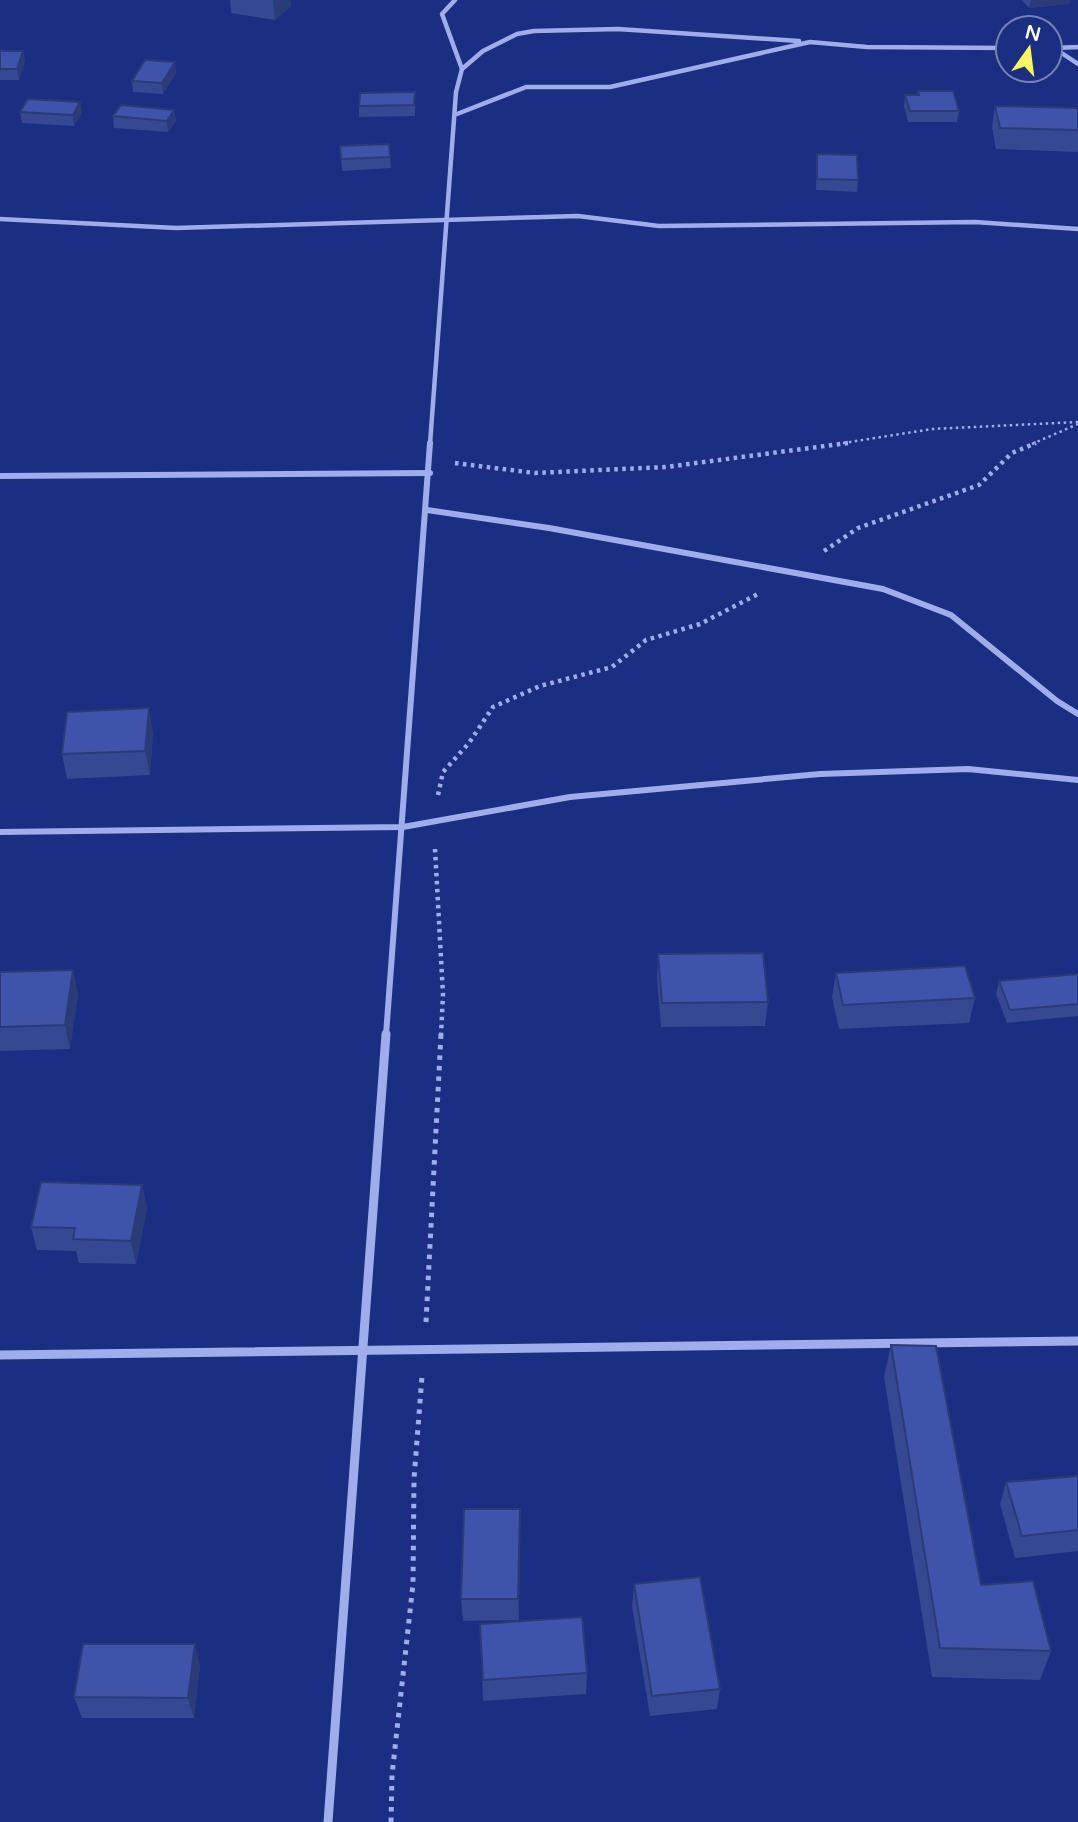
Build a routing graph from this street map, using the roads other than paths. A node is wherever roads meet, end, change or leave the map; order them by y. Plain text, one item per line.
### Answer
1 (455, 0) edge
2 (810, 42) junction
3 (994, 48) edge
4 (462, 69) junction
5 (457, 114) junction
6 (0, 219) edge
7 (449, 219) junction
8 (1078, 229) edge
9 (430, 473) junction
10 (0, 476) edge
11 (427, 510) junction
12 (1078, 714) edge
13 (1078, 780) edge
14 (403, 827) junction
15 (0, 832) edge
16 (1078, 1342) edge
17 (363, 1350) junction
18 (0, 1354) edge
19 (328, 1822) edge

1 - 4 street
2 - 3 street
2 - 4 street
2 - 5 street
4 - 5 street
5 - 7 street
6 - 7 street
7 - 8 street
7 - 9 street
9 - 10 street
9 - 11 street
11 - 12 street
11 - 14 street
13 - 14 street
14 - 15 street
14 - 17 street
16 - 17 street
17 - 18 street
17 - 19 street

